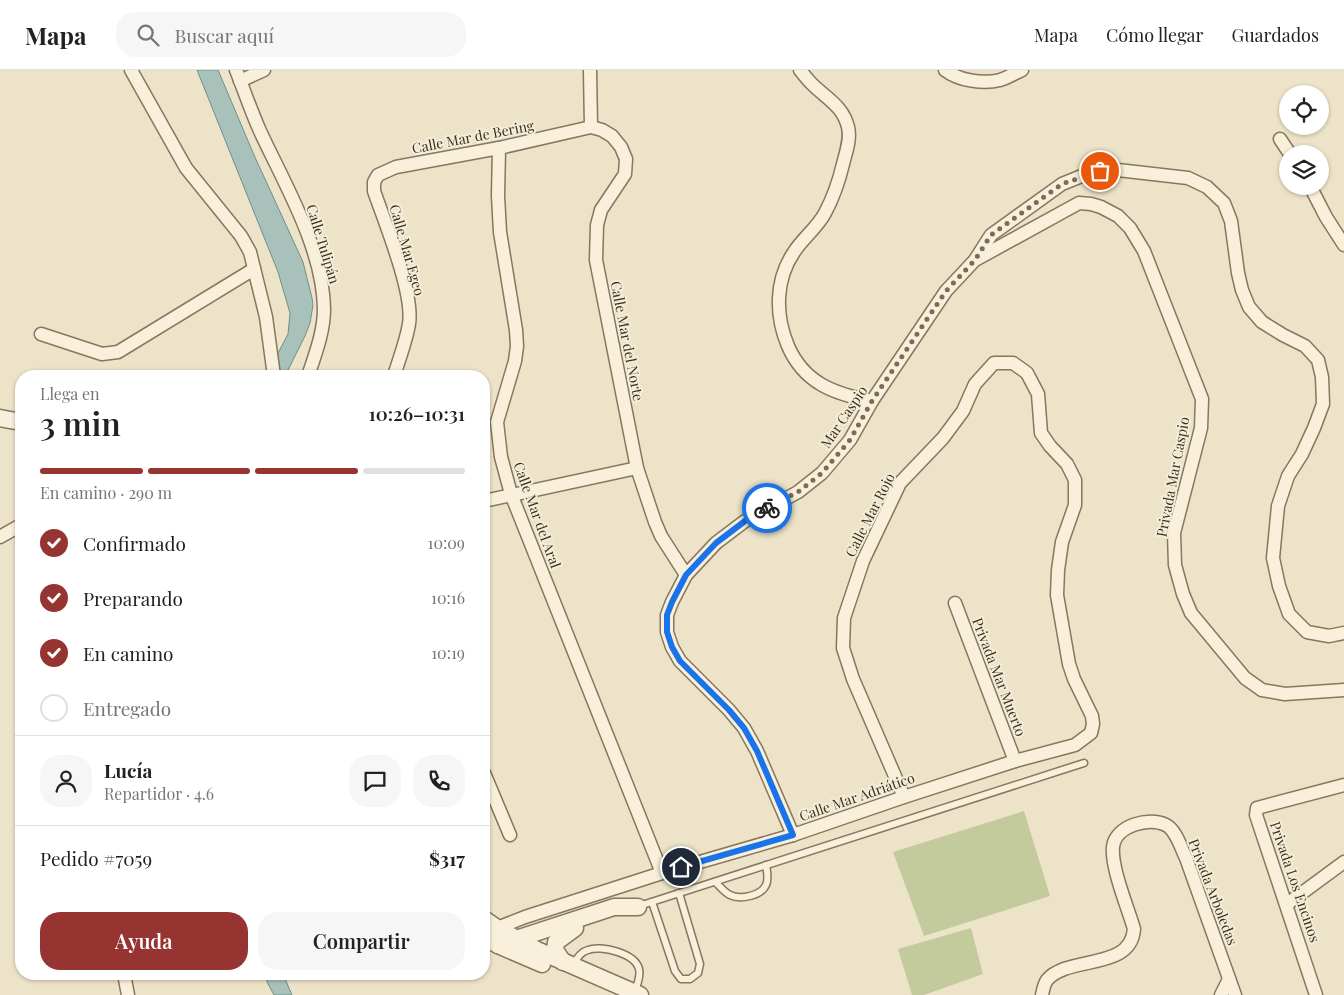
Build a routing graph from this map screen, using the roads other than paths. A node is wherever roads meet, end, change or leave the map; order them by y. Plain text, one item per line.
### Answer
1 (130, 70) edge
2 (264, 70) edge
3 (590, 70) edge
4 (800, 70) edge
5 (945, 70) edge
6 (1022, 70) edge
7 (238, 75) edge
8 (591, 128) junction
9 (1280, 139) dead end
10 (1284, 145) edge
11 (499, 148) junction
12 (374, 191) joint
13 (1315, 195) edge
14 (1344, 245) edge
15 (975, 260) junction
16 (254, 269) junction
17 (42, 334) dead end
18 (273, 370) edge
19 (310, 370) edge
20 (396, 370) edge
21 (872, 401) junction
22 (0, 418) edge
23 (15, 421) edge
24 (637, 468) junction
25 (511, 494) junction
26 (490, 499) edge
27 (15, 528) edge
28 (0, 537) edge
29 (686, 575) junction
30 (955, 603) dead end
31 (1344, 633) edge
32 (1344, 690) edge
33 (1084, 740) joint
34 (1015, 761) junction
35 (1084, 763) dead end
36 (1344, 785) edge
37 (490, 787) edge
38 (904, 797) junction
39 (510, 835) dead end
40 (793, 835) junction
41 (1344, 862) edge
42 (766, 865) junction
43 (662, 873) junction
44 (715, 882) junction
45 (679, 893) junction
46 (645, 904) junction
47 (1287, 904) junction
48 (575, 928) junction
49 (490, 933) edge
50 (490, 933) edge
51 (490, 933) edge
52 (550, 936) dead end
53 (532, 947) junction
54 (568, 964) junction
55 (125, 980) edge
56 (638, 994) edge
57 (1229, 994) edge
58 (128, 995) edge
59 (612, 995) edge
60 (1042, 995) edge
61 (1316, 995) edge

1 - 16 street
2 - 7 street
3 - 8 street
4 - 21 street
5 - 6 street
7 - 19 street, Calle Tulipán
8 - 11 street, Calle Mar de Bering
8 - 24 street, Calle Mar del Norte
9 - 10 street
11 - 12 street, Calle Mar de Bering
11 - 25 street, Calle Mar del Aral
12 - 20 street, Calle Mar Egeo
13 - 14 street
15 - 21 street, Mar Caspio
15 - 31 street
15 - 32 street, Privada Mar Caspio
16 - 17 street
16 - 18 street
21 - 29 street, Mar Caspio
22 - 23 street
24 - 25 street
24 - 29 street, Calle Mar del Norte
25 - 26 street
25 - 43 street, Calle Mar del Aral
27 - 28 street
29 - 40 street, Mar Caspio
30 - 34 street, Privada Mar Muerto
33 - 34 street, Calle Mar Adriático
33 - 38 street, Calle Mar Rojo
34 - 38 street, Calle Mar Adriático
35 - 42 lane
36 - 47 street, Privada Los Encinos
37 - 39 street
38 - 40 street, Calle Mar Adriático
40 - 43 street, Calle Mar Adriático
41 - 47 street
42 - 44 lane
42 - 44 lane
43 - 49 street, Calle Mar Adriático
44 - 45 lane
45 - 46 lane
45 - 46 lane
46 - 48 lane
46 - 53 street
47 - 61 street, Privada Los Encinos
48 - 52 lane
48 - 54 street
50 - 53 street
51 - 53 street
53 - 54 street
53 - 59 street
54 - 56 street
54 - 56 lane
55 - 58 street
57 - 60 street, Privada Arboledas

